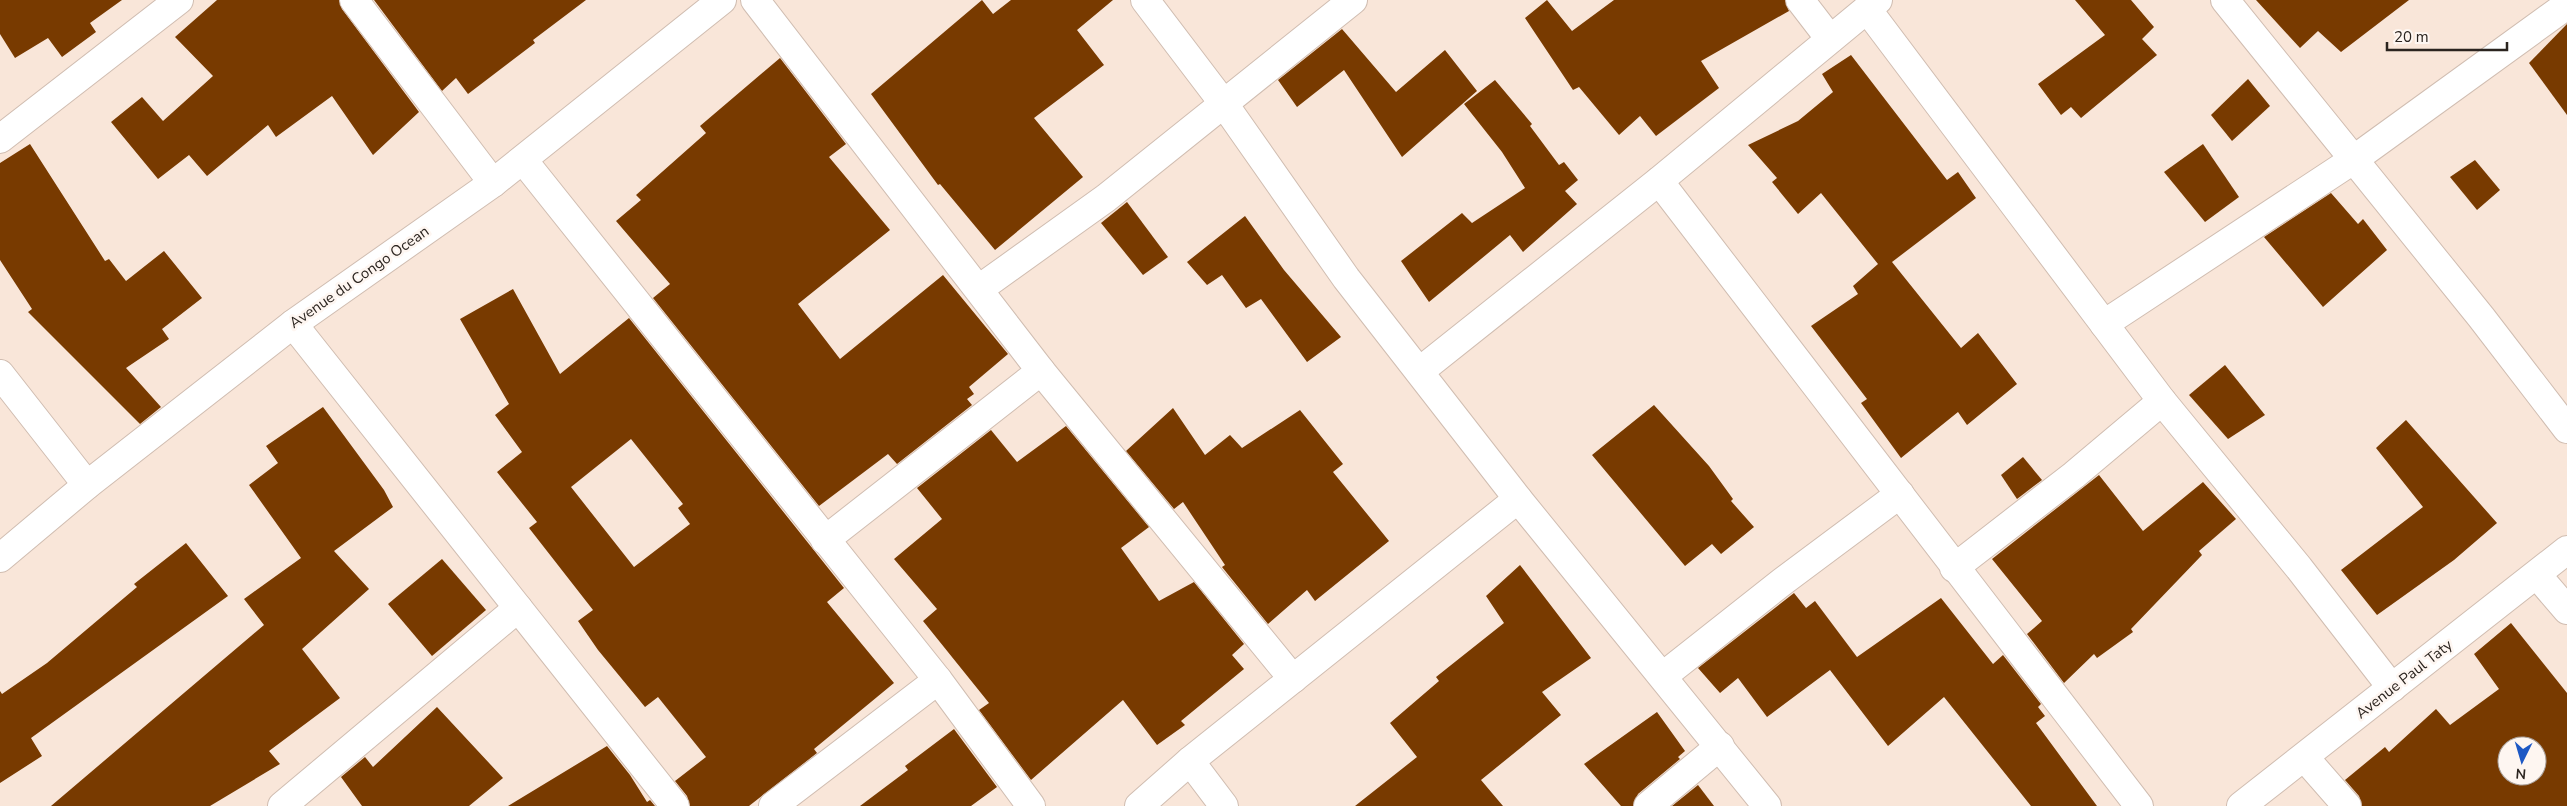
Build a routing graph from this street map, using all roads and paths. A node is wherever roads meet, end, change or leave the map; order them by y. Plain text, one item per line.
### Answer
1 (178, 0) edge
2 (354, 0) edge
3 (722, 0) edge
4 (755, 0) edge
5 (1145, 0) edge
6 (1353, 0) edge
7 (1800, 0) edge
8 (2225, 0) edge
9 (1873, 5) edge
10 (2567, 5) edge
11 (1830, 39) junction
12 (1224, 104) junction
13 (0, 139) edge
14 (523, 160) junction
15 (2353, 160) junction
16 (1659, 180) junction
17 (493, 183) junction
18 (979, 289) junction
19 (293, 324) junction
20 (2104, 324) junction
21 (1041, 371) junction
22 (1420, 371) junction
23 (0, 374) edge
24 (2162, 401) junction
25 (2567, 429) edge
26 (87, 485) junction
27 (1900, 494) junction
28 (1518, 499) junction
29 (825, 540) junction
30 (2567, 550) edge
31 (0, 558) edge
32 (1954, 568) junction
33 (2537, 575) junction
34 (518, 608) junction
35 (2567, 610) edge
36 (1663, 676) junction
37 (1293, 679) junction
38 (938, 680) junction
39 (2392, 688) junction
40 (1720, 746) junction
41 (2305, 758) junction
42 (1190, 761) junction
43 (282, 806) edge
44 (675, 806) edge
45 (772, 806) edge
46 (1031, 806) edge
47 (1139, 806) edge
48 (1224, 806) edge
49 (1648, 806) edge
50 (1767, 806) edge
51 (2139, 806) edge
52 (2241, 806) edge
53 (2347, 806) edge

1 - 13 street
2 - 17 street
3 - 14 street, Avenue du Congo Ocean
4 - 18 street
5 - 12 street
6 - 12 street
7 - 11 street
8 - 15 street
9 - 11 street
9 - 20 street
10 - 15 street
11 - 16 street
12 - 18 street
12 - 22 street
14 - 17 street, Avenue du Congo Ocean
14 - 29 street
15 - 20 street
15 - 25 street
16 - 22 street
16 - 27 street
17 - 19 street, Avenue du Congo Ocean
18 - 21 street
19 - 26 street, Avenue du Congo Ocean
19 - 34 street
20 - 24 street
21 - 29 street
21 - 37 street
22 - 28 street
23 - 26 street
24 - 32 street
24 - 39 street
26 - 31 street, Avenue du Congo Ocean
27 - 32 street
27 - 36 street
28 - 36 street
28 - 37 street
29 - 38 street
30 - 33 street, Avenue Paul Taty
32 - 51 street
33 - 35 street
33 - 39 street, Avenue Paul Taty
34 - 43 street
34 - 44 street
36 - 40 street
37 - 42 street
38 - 45 street
38 - 46 street
39 - 41 street, Avenue Paul Taty
40 - 49 street
40 - 50 street
41 - 52 street, Avenue Paul Taty
41 - 53 street
42 - 47 street
42 - 48 street

